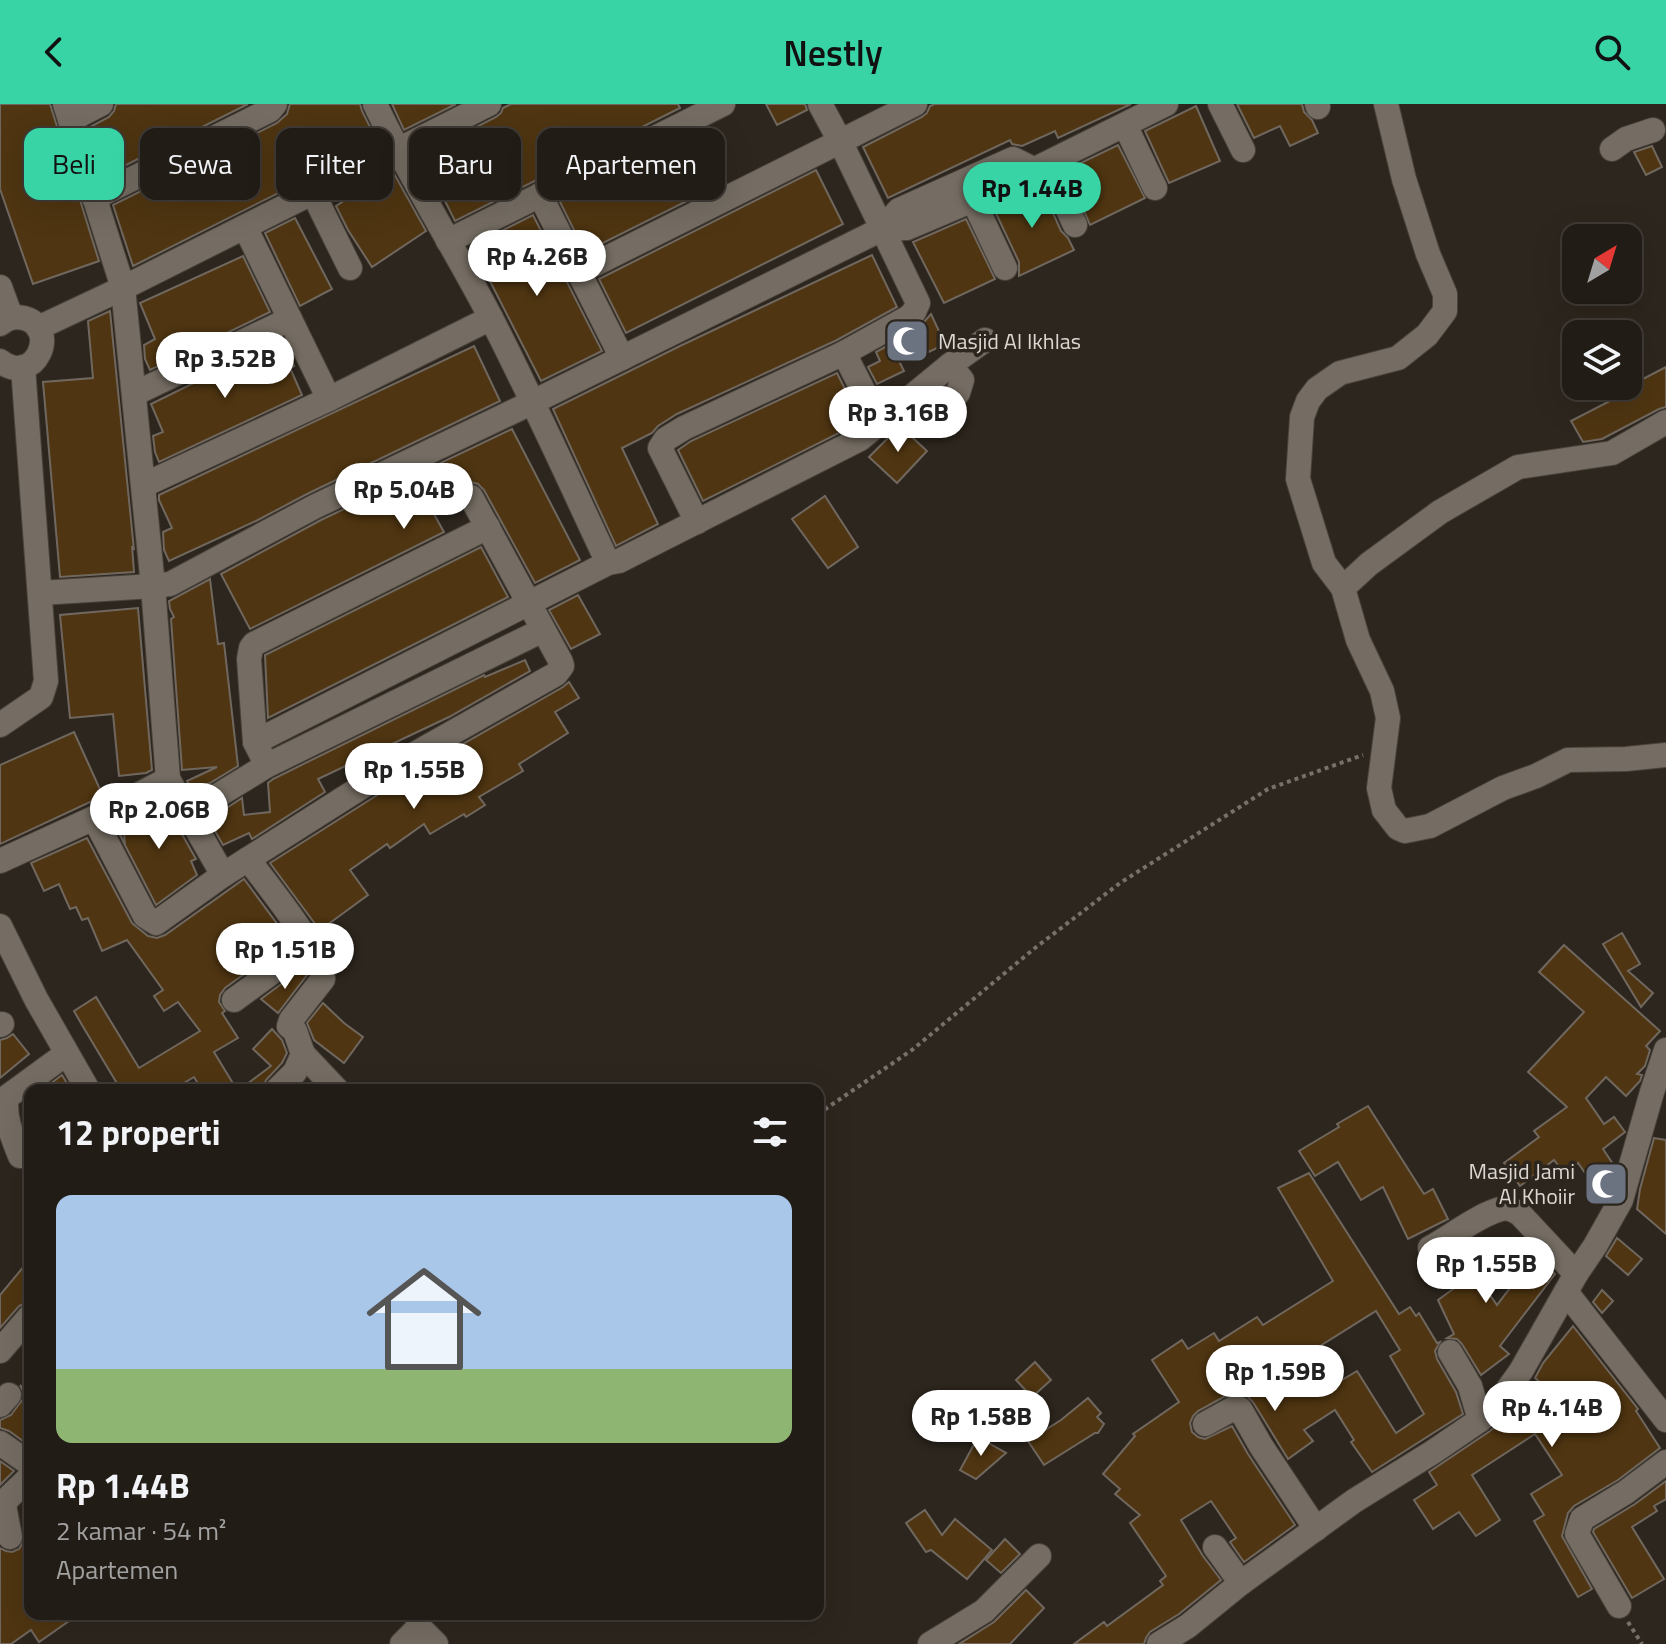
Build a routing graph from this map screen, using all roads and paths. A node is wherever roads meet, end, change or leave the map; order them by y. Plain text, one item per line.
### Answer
1 (101, 104) edge
2 (275, 104) edge
3 (375, 104) edge
4 (489, 104) edge
5 (723, 104) edge
6 (820, 104) edge
7 (915, 104) edge
8 (1166, 104) edge
9 (1220, 104) edge
10 (1386, 104) edge
11 (67, 112) edge
12 (1125, 125) junction
13 (675, 128) edge
14 (1662, 135) edge
15 (841, 143) junction
16 (1612, 149) dead end
17 (1243, 150) dead end
18 (398, 151) junction
19 (393, 153) edge
20 (1040, 167) junction
21 (124, 183) edge
22 (1155, 188) dead end
23 (537, 196) edge
24 (95, 200) edge
25 (299, 200) edge
26 (316, 200) edge
27 (543, 200) edge
28 (973, 200) junction
29 (1075, 225) dead end
30 (245, 227) junction
31 (882, 229) junction
32 (448, 241) junction
33 (350, 268) dead end
34 (1005, 268) dead end
35 (579, 272) junction
36 (0, 287) edge
37 (123, 288) junction
38 (491, 318) junction
39 (290, 319) junction
40 (6, 321) edge
41 (38, 328) junction
42 (985, 340) dead end
43 (844, 353) junction
44 (622, 358) junction
45 (11, 364) edge
46 (950, 365) junction
47 (134, 394) junction
48 (329, 399) junction
49 (533, 402) junction
50 (945, 405) dead end
51 (1666, 422) edge
52 (880, 424) junction
53 (144, 485) junction
54 (471, 497) dead end
55 (697, 522) junction
56 (488, 527) junction
57 (608, 563) junction
58 (153, 586) junction
59 (1343, 588) junction
60 (40, 593) junction
61 (527, 605) junction
62 (543, 630) junction
63 (514, 644) junction
64 (0, 725) edge
65 (255, 742) junction
66 (1384, 747) junction
67 (1666, 755) edge
68 (266, 766) junction
69 (168, 779) junction
70 (186, 809) junction
71 (94, 818) junction
72 (248, 859) junction
73 (0, 861) edge
74 (223, 875) junction
75 (0, 926) edge
76 (311, 944) junction
77 (234, 1000) dead end
78 (1666, 1050) edge
79 (66, 1054) junction
80 (303, 1054) junction
81 (25, 1084) edge
82 (84, 1084) edge
83 (283, 1084) edge
84 (331, 1084) edge
85 (24, 1085) edge
86 (824, 1110) edge
87 (20, 1156) dead end
88 (1430, 1248) dead end
89 (1571, 1283) junction
90 (24, 1323) edge
91 (0, 1351) edge
92 (1450, 1352) dead end
93 (1480, 1420) junction
94 (1666, 1420) edge
95 (1205, 1424) dead end
96 (0, 1443) edge
97 (24, 1460) edge
98 (1666, 1462) edge
99 (24, 1483) edge
100 (1316, 1529) junction
101 (13, 1537) edge
102 (1215, 1547) dead end
103 (1039, 1556) dead end
104 (1241, 1583) junction
105 (1619, 1606) dead end
106 (930, 1644) edge
107 (1159, 1644) edge

1 - 11 street
2 - 21 street
3 - 18 street
4 - 18 street
5 - 13 street
6 - 15 street
7 - 15 street
8 - 12 street
9 - 17 street
10 - 59 street
12 - 20 street
12 - 22 street
14 - 16 street
15 - 31 street
15 - 35 street
18 - 19 street
18 - 32 street
20 - 28 street
20 - 29 street
20 - 31 street
23 - 32 street
24 - 37 street
25 - 30 street
26 - 33 street
27 - 35 street
28 - 31 street
28 - 34 street
30 - 37 street
30 - 39 street
31 - 43 street
31 - 44 street
32 - 38 street
35 - 44 street
36 - 40 street
37 - 41 street
37 - 47 street
38 - 48 street
38 - 49 street
39 - 47 street
39 - 48 street
40 - 41 street
41 - 45 street
42 - 46 street
43 - 52 street
43 - 55 street
44 - 49 street
45 - 60 street
46 - 50 street
46 - 52 street
47 - 53 street
48 - 53 street
49 - 57 street
49 - 58 street
51 - 59 street
52 - 55 street
53 - 58 street
54 - 56 street
55 - 57 street
56 - 61 street
56 - 65 street
57 - 61 street
58 - 60 street
58 - 69 street
59 - 66 street
60 - 64 street
61 - 62 street
61 - 63 street
61 - 65 street
62 - 63 street
62 - 72 street
63 - 68 street
65 - 68 street
66 - 67 street
66 - 86 path
68 - 70 street
69 - 70 street
69 - 71 street
70 - 74 street
71 - 73 street
71 - 74 street
72 - 74 street
72 - 76 street
75 - 79 street
76 - 77 street
76 - 80 street
78 - 89 street
79 - 81 street
79 - 82 street
80 - 83 street
80 - 84 street
85 - 87 street
88 - 89 street
89 - 93 street
89 - 94 street
90 - 91 street
92 - 93 street
93 - 100 street
95 - 100 street
96 - 97 street
98 - 105 street
99 - 101 street
100 - 104 street
102 - 104 street
103 - 106 street
104 - 107 street

